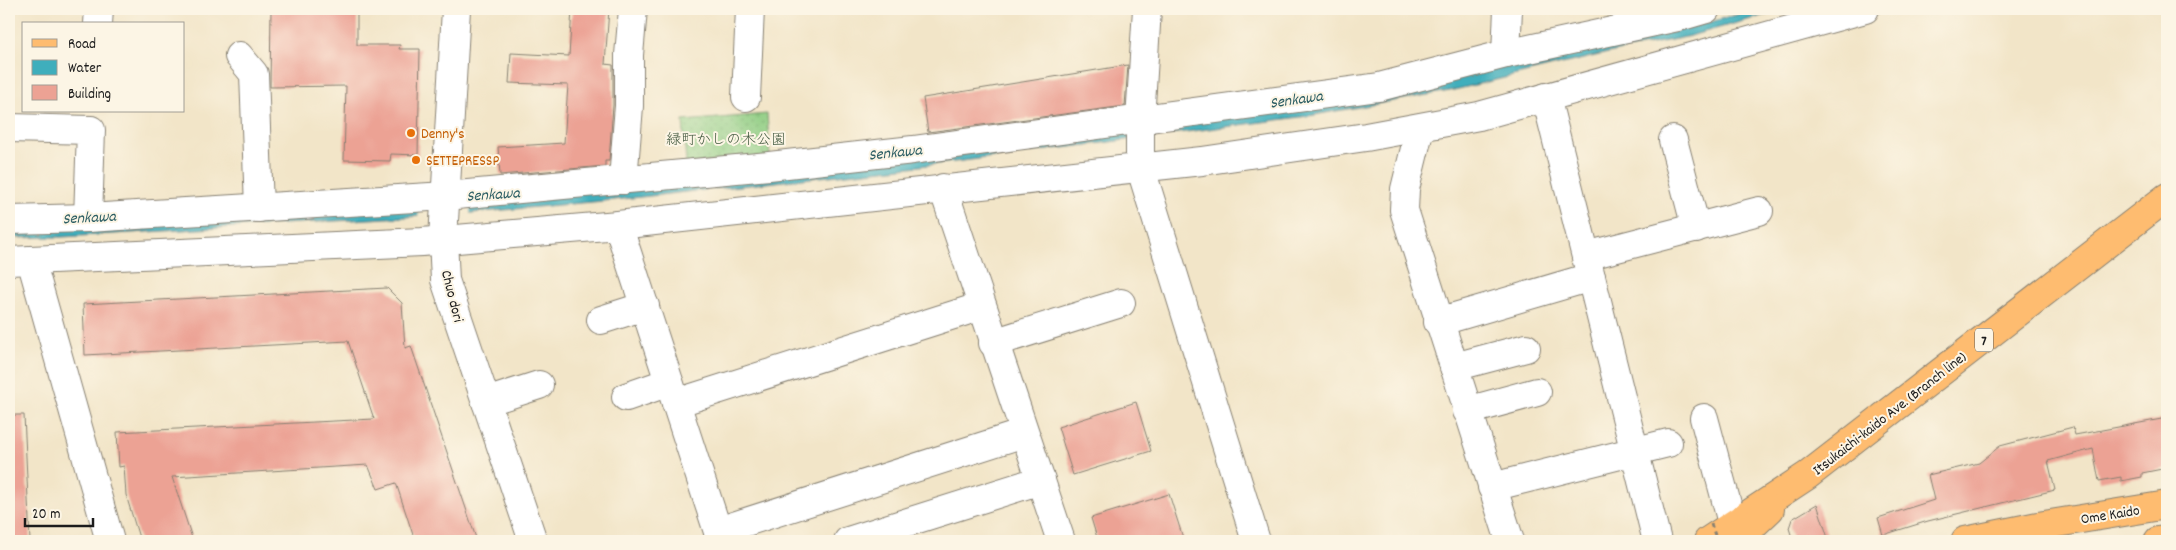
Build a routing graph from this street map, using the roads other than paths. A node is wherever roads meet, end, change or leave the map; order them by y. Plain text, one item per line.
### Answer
1 (99, 9) edge
2 (456, 9) edge
3 (632, 9) edge
4 (750, 9) edge
5 (1147, 9) edge
6 (1508, 9) edge
7 (1865, 9) edge
8 (1689, 11) edge
9 (98, 22) edge
10 (1506, 54) junction
11 (239, 56) dead end
12 (746, 97) dead end
13 (1546, 97) junction
14 (92, 121) edge
15 (9, 128) edge
16 (1420, 128) junction
17 (1140, 139) junction
18 (1673, 140) dead end
19 (624, 180) junction
20 (943, 188) junction
21 (2167, 197) edge
22 (446, 199) junction
23 (258, 208) junction
24 (1759, 211) dead end
25 (88, 218) junction
26 (9, 220) edge
27 (618, 224) junction
28 (1696, 228) junction
29 (444, 235) junction
30 (20, 260) edge
31 (1589, 267) junction
32 (1121, 303) dead end
33 (645, 306) junction
34 (982, 306) junction
35 (601, 320) dead end
36 (1438, 322) junction
37 (993, 343) junction
38 (1526, 348) dead end
39 (1454, 367) junction
40 (539, 385) dead end
41 (1538, 392) dead end
42 (673, 393) junction
43 (626, 397) dead end
44 (486, 402) junction
45 (1467, 411) junction
46 (1704, 418) dead end
47 (1024, 433) junction
48 (1668, 443) dead end
49 (1636, 452) junction
50 (1041, 480) junction
51 (1492, 487) junction
52 (2167, 505) edge
53 (1723, 534) edge
54 (720, 536) edge
55 (880, 536) edge
56 (2167, 540) edge
57 (110, 541) edge
58 (533, 541) edge
59 (848, 541) edge
60 (1061, 541) edge
61 (1256, 541) edge
62 (1510, 541) edge
63 (1657, 541) edge
64 (1965, 541) edge
65 (2158, 541) edge

1 - 9 street
2 - 22 street, Chuo dori
3 - 19 street
4 - 12 street
5 - 17 street
6 - 10 street
7 - 13 street
8 - 10 street
10 - 17 street
11 - 23 street
13 - 16 street
13 - 31 street
14 - 15 street
14 - 25 street
16 - 17 street
16 - 36 street
17 - 19 street
17 - 20 street
17 - 61 street
18 - 28 street
19 - 22 street
20 - 27 street
20 - 34 street
21 - 53 main road, Itsukaichi-kaido Ave. (Branch line) / 7
22 - 23 street
22 - 29 street, Chuo dori
23 - 25 street
24 - 28 street
25 - 26 street
27 - 29 street
27 - 33 street
28 - 31 street
29 - 30 street
29 - 44 street, Chuo dori
30 - 57 street
31 - 36 street
31 - 49 street
32 - 37 street
33 - 35 street
33 - 42 street
34 - 37 street
34 - 42 street
36 - 39 street
37 - 47 street
38 - 39 street
39 - 45 street
40 - 44 street
41 - 45 street
42 - 43 street
42 - 54 street
44 - 58 street, Chuo dori
45 - 51 street
46 - 53 street
47 - 50 street
47 - 54 street
48 - 49 street
49 - 51 street
49 - 63 street
50 - 55 street
50 - 60 street
51 - 62 street
52 - 64 main road, Ome Kaido
55 - 59 street
56 - 65 main road

